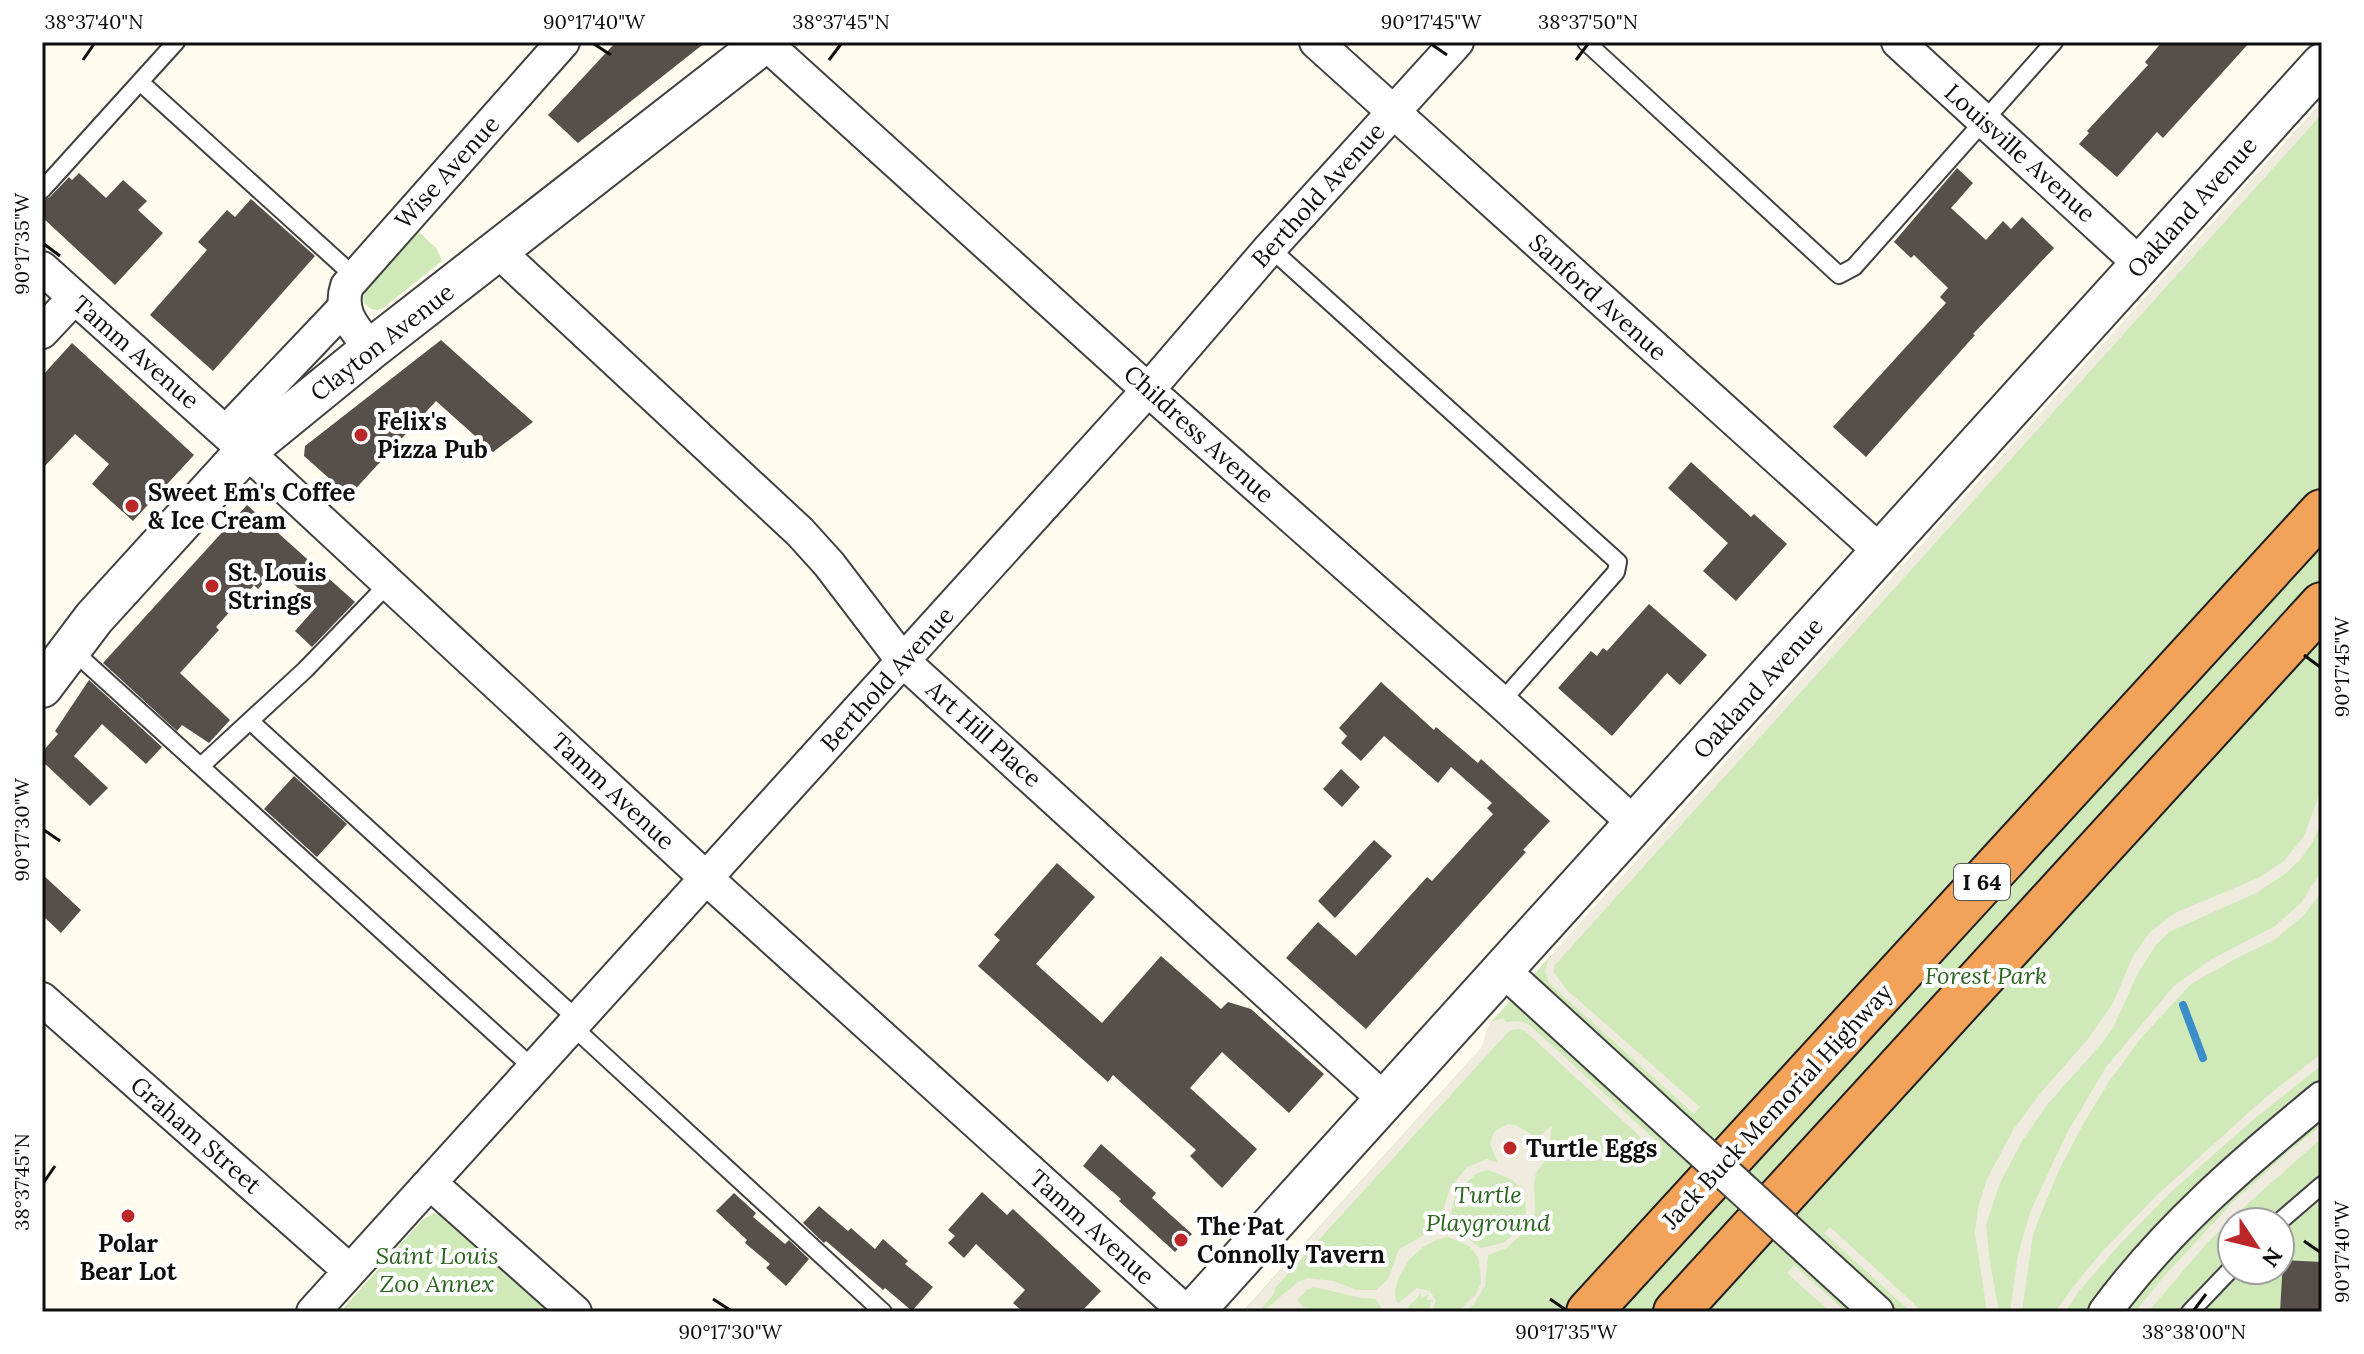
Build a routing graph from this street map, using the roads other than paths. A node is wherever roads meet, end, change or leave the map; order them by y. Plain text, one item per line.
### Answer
1 (176, 42) edge
2 (563, 42) edge
3 (764, 42) edge
4 (1316, 42) edge
5 (1457, 42) edge
6 (1586, 42) edge
7 (1898, 42) edge
8 (2054, 42) edge
9 (2322, 64) edge
10 (140, 82) junction
11 (1393, 112) junction
12 (1984, 120) junction
13 (42, 190) edge
14 (1270, 248) junction
15 (498, 251) junction
16 (2140, 264) junction
17 (42, 268) edge
18 (354, 276) junction
19 (74, 298) junction
20 (344, 308) junction
21 (42, 332) edge
22 (371, 349) junction
23 (1148, 390) junction
24 (236, 441) junction
25 (2322, 512) edge
26 (1881, 552) junction
27 (389, 583) junction
28 (2322, 605) edge
29 (70, 648) junction
30 (903, 661) junction
31 (42, 687) edge
32 (1501, 702) junction
33 (250, 721) junction
34 (201, 766) junction
35 (1635, 824) junction
36 (706, 878) junction
37 (1503, 970) junction
38 (42, 999) edge
39 (575, 1023) junction
40 (534, 1069) junction
41 (2322, 1098) edge
42 (1385, 1100) junction
43 (430, 1183) junction
44 (2322, 1185) edge
45 (2296, 1207) edge
46 (350, 1271) junction
47 (2216, 1285) edge
48 (313, 1312) edge
49 (575, 1312) edge
50 (883, 1312) edge
51 (1186, 1312) edge
52 (1193, 1312) edge
53 (1589, 1312) edge
54 (1676, 1312) edge
55 (1877, 1312) edge
56 (2105, 1312) edge
57 (2190, 1312) edge

1 - 10 lane
2 - 18 street, Wise Avenue
3 - 15 street, Clayton Avenue
3 - 23 street, Childress Avenue
4 - 11 street, Sanford Avenue
5 - 11 street, Berthold Avenue
6 - 12 lane
7 - 12 street, Louisville Avenue
8 - 12 lane
9 - 16 street, Oakland Avenue
10 - 13 lane
10 - 18 lane
11 - 14 street, Berthold Avenue
11 - 26 street, Sanford Avenue
12 - 16 street, Louisville Avenue
14 - 23 street, Berthold Avenue
14 - 32 lane
15 - 22 street, Clayton Avenue
15 - 30 street, Art Hill Place
16 - 26 street, Oakland Avenue
17 - 19 street, Tamm Avenue
18 - 20 street, Wise Avenue
19 - 21 street
19 - 24 street, Tamm Avenue
20 - 22 street
20 - 24 street, Wise Avenue
22 - 24 street, Clayton Avenue
23 - 30 street, Berthold Avenue
23 - 32 street, Childress Avenue
24 - 27 street, Tamm Avenue
24 - 29 street, Clayton Avenue
25 - 53 highway, Jack Buck Memorial Highway / I 64
26 - 35 street, Oakland Avenue
27 - 33 lane
27 - 36 street, Tamm Avenue
28 - 54 highway, I 64
29 - 31 street, Clayton Avenue
29 - 34 lane
30 - 36 street, Berthold Avenue
30 - 42 street, Art Hill Place
32 - 35 street, Childress Avenue
33 - 34 lane
33 - 39 lane
34 - 40 lane
35 - 37 street, Oakland Avenue
36 - 39 street, Berthold Avenue
36 - 51 street, Tamm Avenue
37 - 42 street, Oakland Avenue
37 - 55 street, bridge
38 - 46 street, Graham Street
39 - 40 street, Berthold Avenue
39 - 50 lane
40 - 43 street, Berthold Avenue
41 - 56 street
42 - 52 street, Oakland Avenue
43 - 46 street, Berthold Avenue
43 - 49 street
44 - 45 lane
46 - 48 street, Berthold Avenue
47 - 57 lane

